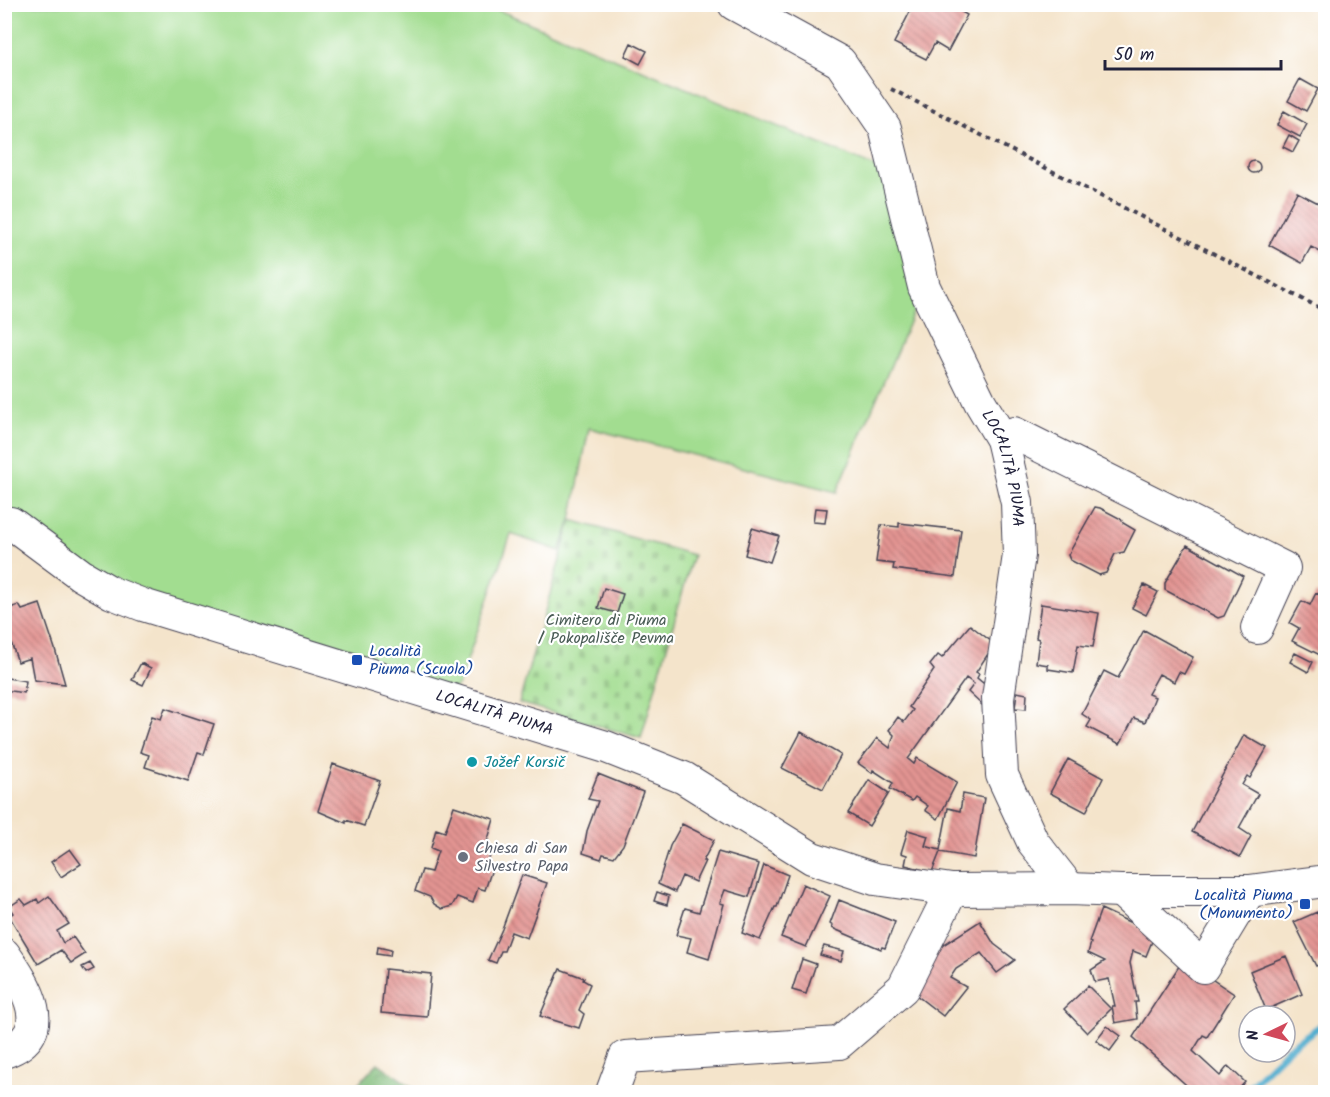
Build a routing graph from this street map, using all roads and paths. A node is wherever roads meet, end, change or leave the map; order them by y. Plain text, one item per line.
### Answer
1 (734, 4) edge
2 (889, 87) dead end
3 (1326, 311) edge
4 (1002, 440) junction
5 (4, 522) edge
6 (1257, 628) dead end
7 (1326, 881) edge
8 (1070, 889) junction
9 (952, 890) junction
10 (1121, 891) junction
11 (1249, 891) junction
12 (4, 954) edge
13 (6, 1051) edge
14 (612, 1092) edge

1 - 4 street, LOCALITÀ PIUMA
2 - 3 path
4 - 6 street
4 - 8 street, LOCALITÀ PIUMA
5 - 9 street, LOCALITÀ PIUMA
7 - 11 street, LOCALITÀ PIUMA
8 - 9 street, LOCALITÀ PIUMA
8 - 10 street, LOCALITÀ PIUMA
9 - 14 street
10 - 11 street, LOCALITÀ PIUMA
10 - 11 street
12 - 13 street

